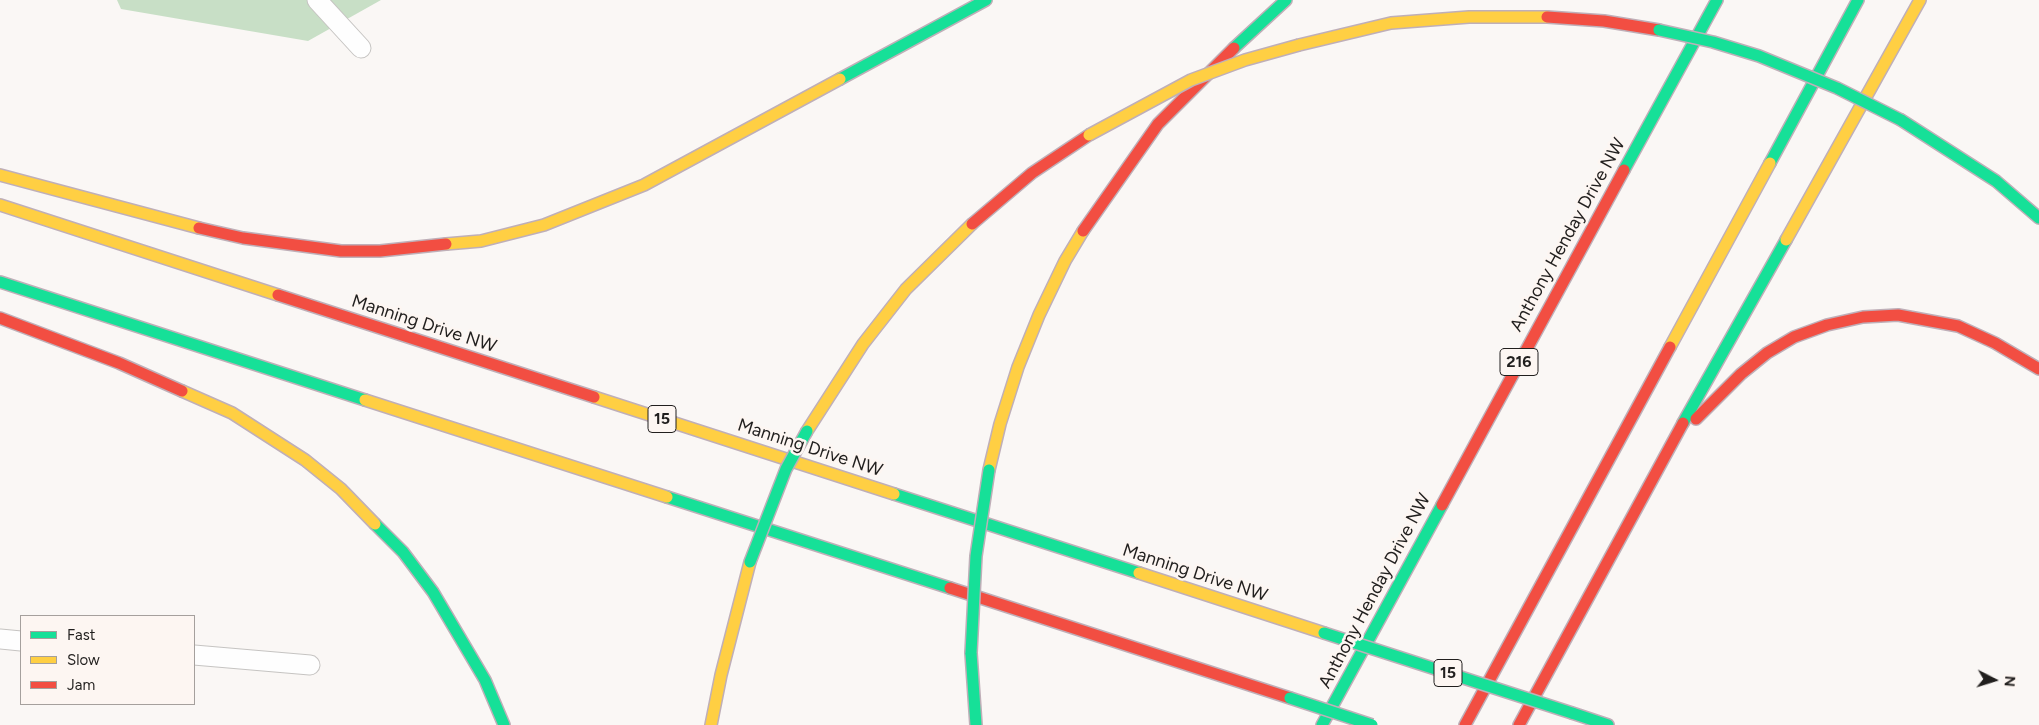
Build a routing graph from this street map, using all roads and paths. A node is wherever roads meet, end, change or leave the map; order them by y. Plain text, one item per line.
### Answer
1 (317, 0) edge
2 (986, 0) edge
3 (1286, 0) edge
4 (1716, 0) edge
5 (1858, 0) edge
6 (1920, 0) edge
7 (361, 48) dead end
8 (0, 175) edge
9 (0, 205) edge
10 (2039, 218) edge
11 (0, 282) edge
12 (0, 318) edge
13 (2039, 369) edge
14 (1648, 488) junction
15 (0, 640) edge
16 (20, 641) edge
17 (195, 656) edge
18 (310, 665) dead end
19 (504, 725) edge
20 (711, 725) edge
21 (976, 725) edge
22 (1322, 725) edge
23 (1372, 725) edge
24 (1465, 725) edge
25 (1519, 725) edge
26 (1608, 725) edge

1 - 7 street
2 - 8 highway
3 - 21 highway, bridge
4 - 22 highway, Anthony Henday Drive NW / 216
5 - 24 highway
6 - 14 highway
9 - 26 highway, Manning Drive NW / 15, bridge
10 - 20 highway, bridge
11 - 23 highway, bridge
12 - 19 highway
13 - 14 highway
14 - 25 highway
15 - 16 street
17 - 18 street

